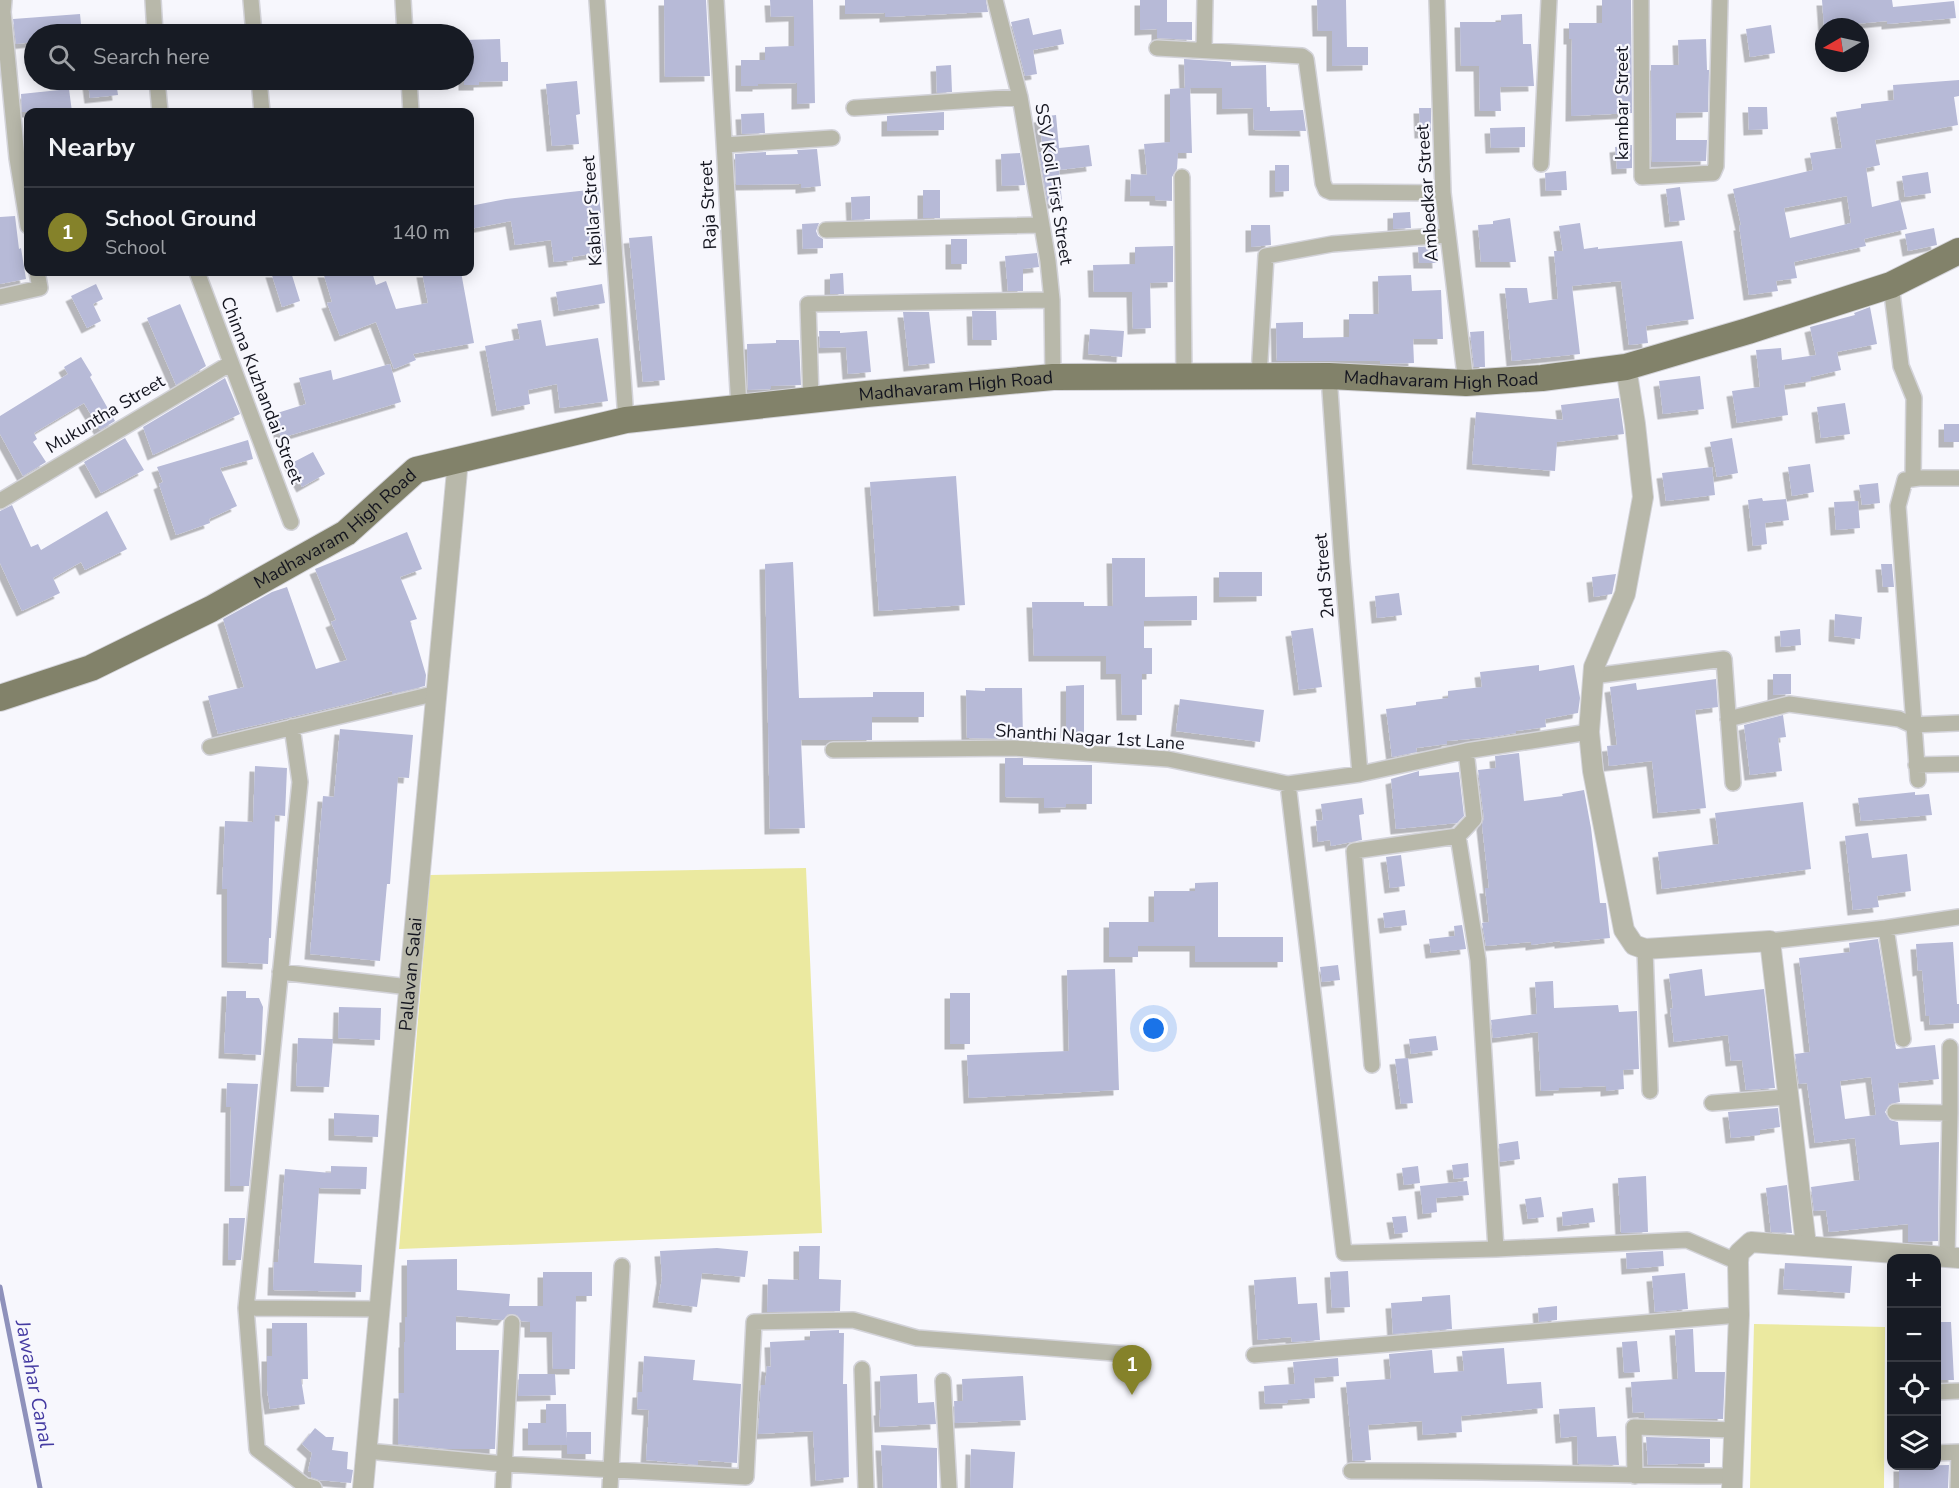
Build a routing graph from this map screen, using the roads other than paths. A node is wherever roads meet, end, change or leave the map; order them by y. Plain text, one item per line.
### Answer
1 (4, 0) edge
2 (153, 0) edge
3 (251, 0) edge
4 (403, 0) edge
5 (597, 0) edge
6 (716, 0) edge
7 (995, 0) edge
8 (1205, 0) edge
9 (1437, 0) edge
10 (1549, 0) edge
11 (1641, 0) edge
12 (1720, 0) edge
13 (154, 24) edge
14 (253, 24) edge
15 (404, 24) edge
16 (1157, 48) dead end
17 (1204, 49) junction
18 (158, 90) edge
19 (260, 90) edge
20 (410, 90) edge
21 (1020, 97) junction
22 (160, 108) edge
23 (262, 108) edge
24 (411, 108) edge
25 (854, 108) dead end
26 (832, 138) dead end
27 (725, 145) junction
28 (1541, 164) dead end
29 (1182, 177) dead end
30 (1443, 193) junction
31 (24, 203) edge
32 (1042, 225) junction
33 (826, 230) dead end
34 (1447, 235) junction
35 (1959, 251) edge
36 (38, 276) edge
37 (198, 276) edge
38 (1891, 285) junction
39 (0, 297) edge
40 (1052, 300) junction
41 (231, 363) junction
42 (1626, 367) junction
43 (1259, 376) junction
44 (1329, 376) junction
45 (1053, 377) junction
46 (1184, 377) junction
47 (1466, 383) junction
48 (811, 400) junction
49 (739, 408) junction
50 (626, 420) junction
51 (459, 460) junction
52 (1913, 478) junction
53 (1959, 478) edge
54 (0, 501) edge
55 (291, 522) dead end
56 (1593, 676) junction
57 (437, 693) junction
58 (0, 698) edge
59 (1728, 719) junction
60 (1959, 723) edge
61 (1912, 725) junction
62 (292, 728) junction
63 (1589, 732) junction
64 (210, 747) dead end
65 (833, 750) dead end
66 (1466, 752) junction
67 (1959, 764) edge
68 (1360, 774) junction
69 (1733, 783) dead end
70 (1288, 784) junction
71 (1458, 836) junction
72 (1959, 917) edge
73 (1886, 928) junction
74 (1770, 941) junction
75 (1645, 949) junction
76 (280, 972) junction
77 (409, 987) junction
78 (1903, 1039) dead end
79 (1950, 1047) dead end
80 (1372, 1065) dead end
81 (1650, 1091) dead end
82 (1787, 1097) junction
83 (1712, 1103) dead end
84 (1895, 1112) dead end
85 (1950, 1113) junction
86 (1806, 1245) junction
87 (1496, 1249) junction
88 (1953, 1258) edge
89 (1738, 1262) junction
90 (622, 1266) dead end
91 (246, 1308) junction
92 (379, 1309) junction
93 (1739, 1315) junction
94 (512, 1323) dead end
95 (1127, 1354) dead end
96 (1254, 1355) dead end
97 (862, 1370) dead end
98 (943, 1381) dead end
99 (1959, 1391) edge
100 (1941, 1392) edge
101 (1735, 1430) junction
102 (367, 1451) junction
103 (1959, 1452) edge
104 (1941, 1453) edge
105 (505, 1464) junction
106 (611, 1471) junction
107 (1352, 1471) dead end
108 (1635, 1476) junction
109 (1733, 1482) edge
110 (314, 1488) edge
111 (363, 1488) edge
112 (504, 1488) edge
113 (610, 1488) edge
114 (866, 1488) edge
115 (949, 1488) edge
116 (1958, 1488) edge

1 - 31 street
2 - 13 street
3 - 14 street
4 - 15 street
5 - 50 street, Kabilar Street
6 - 27 street, Raja Street
7 - 21 street, SSV Koil First Street
8 - 17 street
9 - 30 street, Ambedkar Street
10 - 28 street
11 - 12 street, kambar Street
16 - 17 street
17 - 30 street
18 - 22 street
19 - 23 street
20 - 24 street
21 - 25 street
21 - 32 street, SSV Koil First Street
26 - 27 street
27 - 49 street, Raja Street
29 - 46 street
30 - 34 street, Ambedkar Street
32 - 33 street
32 - 40 street, SSV Koil First Street
34 - 43 street
34 - 47 street, Ambedkar Street
35 - 38 main road, Madhavaram High Road
36 - 39 street
37 - 41 street, Chinna Kuzhandai Street
38 - 42 main road, Madhavaram High Road
38 - 52 street
40 - 45 street, SSV Koil First Street
40 - 48 street
41 - 54 street, Mukuntha Street
41 - 55 street, Chinna Kuzhandai Street
42 - 47 main road, Madhavaram High Road
42 - 56 street
43 - 44 main road, Madhavaram High Road
43 - 46 main road, Madhavaram High Road
44 - 47 main road, Madhavaram High Road
44 - 68 street, 2nd Street
45 - 46 main road, Madhavaram High Road
45 - 48 main road, Madhavaram High Road
48 - 49 main road, Madhavaram High Road
49 - 50 main road, Madhavaram High Road
50 - 51 main road, Madhavaram High Road
51 - 57 street, Pallavan Salai
51 - 58 main road, Madhavaram High Road
52 - 53 street
52 - 61 street
56 - 59 street
56 - 63 street
57 - 62 street
57 - 77 street, Pallavan Salai
59 - 61 street
59 - 69 street
60 - 61 street
61 - 67 street
62 - 64 street
62 - 76 street
63 - 66 street, Shanthi Nagar 1st Lane
63 - 75 street
65 - 70 street, Shanthi Nagar 1st Lane
66 - 68 street, Shanthi Nagar 1st Lane
66 - 71 street
68 - 70 street, Shanthi Nagar 1st Lane
70 - 87 street
71 - 80 street
71 - 87 street
72 - 73 street
73 - 74 street
73 - 78 street
74 - 75 street
74 - 82 street
75 - 81 street
76 - 77 street
76 - 91 street
77 - 92 street, Pallavan Salai
79 - 85 street
82 - 83 street
82 - 86 street
84 - 85 street
85 - 88 street
86 - 88 street
86 - 89 street
87 - 89 street
89 - 93 street
90 - 106 street
91 - 92 street
91 - 110 street
92 - 102 street, Pallavan Salai
93 - 96 street
93 - 101 street
94 - 105 street
95 - 106 street
97 - 114 street
98 - 115 street
99 - 100 street
101 - 108 street
101 - 109 street
102 - 105 street
102 - 111 street, Pallavan Salai
103 - 104 street
103 - 116 street
105 - 106 street
105 - 112 street
106 - 113 street
107 - 108 street
108 - 109 street

